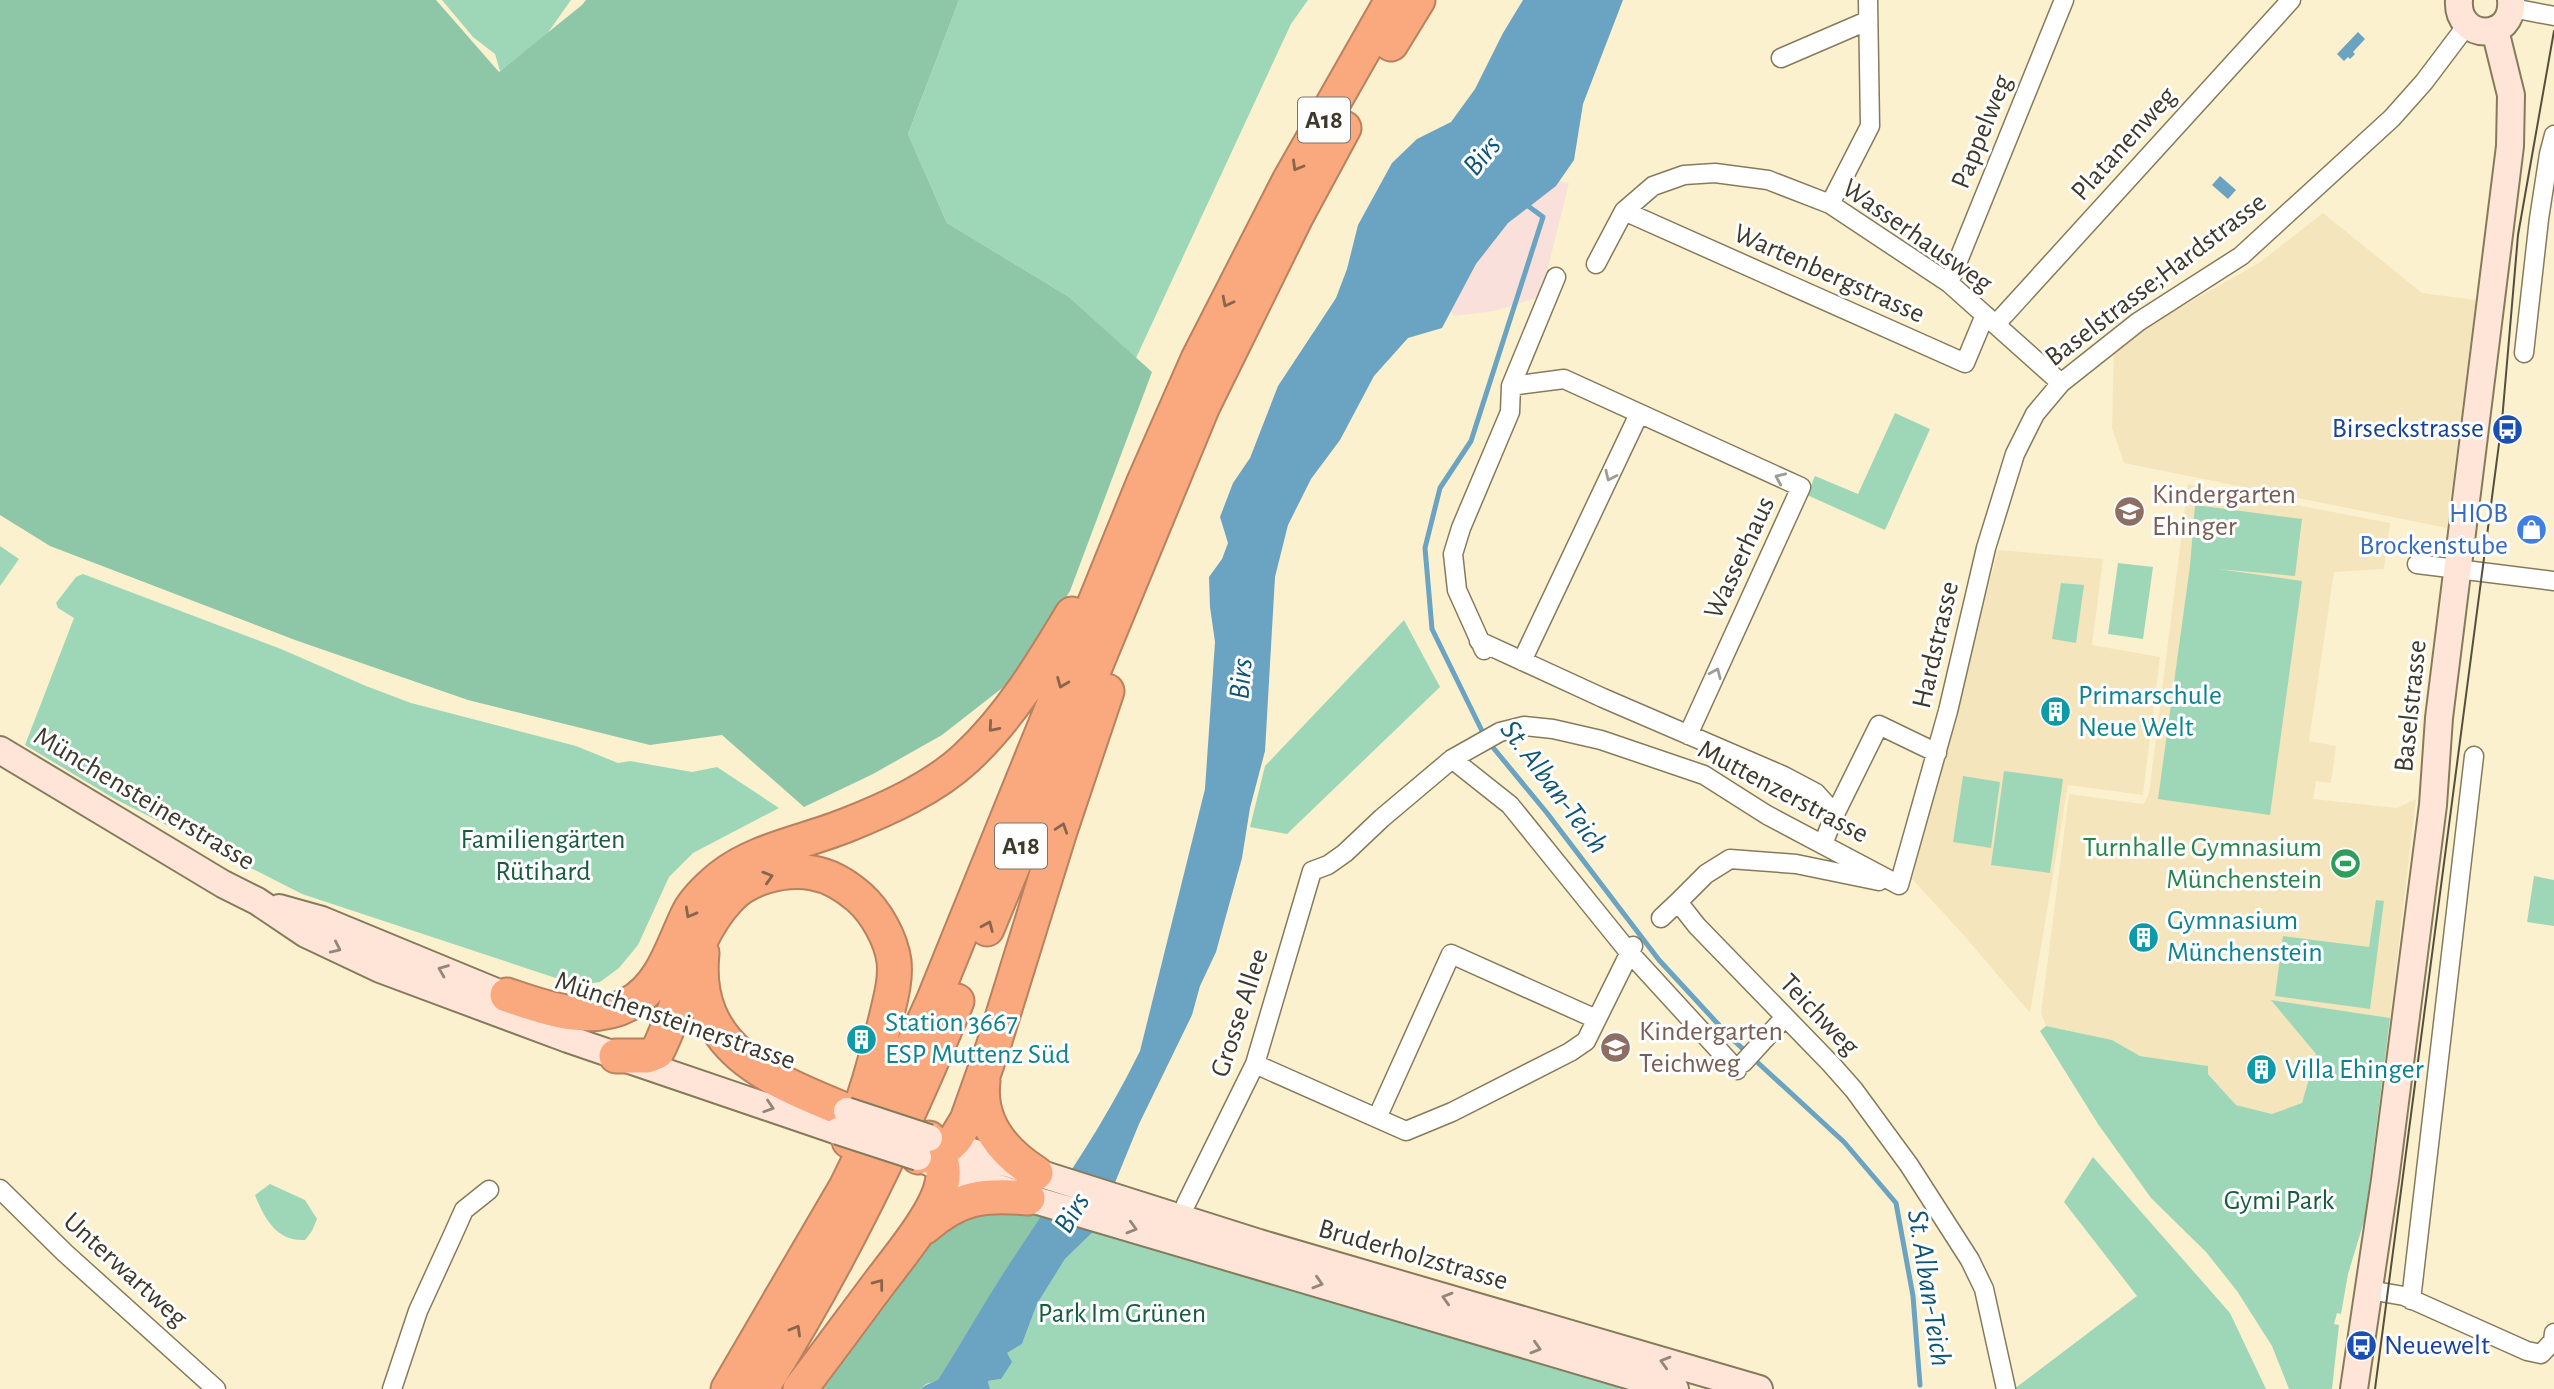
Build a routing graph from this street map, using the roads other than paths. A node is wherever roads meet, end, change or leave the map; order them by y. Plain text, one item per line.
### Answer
1 (1392, 0) edge
2 (1418, 0) edge
3 (1868, 0) edge
4 (2064, 0) edge
5 (2291, 0) edge
6 (2454, 0) edge
7 (2511, 4) edge
8 (2462, 9) edge
9 (2554, 16) edge
10 (1867, 22) junction
11 (2495, 30) junction
12 (1781, 58) dead end
13 (2553, 136) edge
14 (1830, 204) junction
15 (1624, 211) junction
16 (2547, 220) edge
17 (1596, 264) dead end
18 (1556, 277) dead end
19 (1949, 283) junction
20 (1259, 291) junction
21 (1990, 320) junction
22 (2524, 353) dead end
23 (2061, 383) junction
24 (1511, 386) junction
25 (1639, 414) junction
26 (1143, 484) junction
27 (1986, 548) joint
28 (2417, 564) dead end
29 (2457, 570) junction
30 (2554, 581) edge
31 (1522, 661) junction
32 (1688, 735) junction
33 (0, 750) edge
34 (1937, 753) junction
35 (2474, 756) dead end
36 (1452, 759) junction
37 (1835, 814) junction
38 (1823, 844) junction
39 (1312, 871) joint
40 (1899, 885) junction
41 (257, 901) junction
42 (1678, 902) junction
43 (1661, 918) dead end
44 (706, 933) junction
45 (1630, 948) junction
46 (674, 949) junction
47 (506, 995) junction
48 (1785, 1017) junction
49 (1596, 1019) junction
50 (645, 1057) junction
51 (1255, 1064) junction
52 (984, 1073) junction
53 (1377, 1118) junction
54 (843, 1121) junction
55 (936, 1152) junction
56 (988, 1170) junction
57 (1032, 1185) junction
58 (0, 1189) edge
59 (489, 1190) dead end
60 (1186, 1204) dead end
61 (915, 1236) junction
62 (1255, 1253) junction
63 (792, 1279) junction
64 (2370, 1290) junction
65 (2411, 1300) junction
66 (2554, 1333) edge
67 (1731, 1381) junction
68 (214, 1388) edge
69 (392, 1389) edge
70 (728, 1389) edge
71 (761, 1389) edge
72 (800, 1389) edge
73 (1675, 1389) edge
74 (1759, 1389) edge
75 (1780, 1389) edge
76 (2006, 1389) edge
77 (2354, 1389) edge

1 -> 26 highway, A18
2 - 20 highway, A18
3 - 10 street
4 - 19 street, Pappelweg
5 - 21 street, Platanenweg
6 - 8 street
7 - 9 street
7 - 11 main road
8 - 11 main road
8 - 23 street, Baselstrasse;Hardstrasse
10 - 12 street
10 - 14 street
11 - 29 main road, Baselstrasse
13 - 16 street
14 - 15 street, Wasserhausweg
14 - 19 street, Wasserhausweg
15 - 17 street, Wasserhausweg
15 - 21 street, Wartenbergstrasse
16 - 22 street
18 - 24 street
19 - 21 street, Wasserhausweg
52 -> 20 highway
71 -> 20 highway, A18
21 - 23 street, Wasserhausweg
23 - 27 street, Baselstrasse;Hardstrasse
24 - 25 street, Wasserhaus
24 - 31 street
25 -> 31 street
32 -> 25 street, Wasserhaus
26 -> 46 highway
26 -> 63 highway, A18
27 - 34 street, Hardstrasse
28 - 29 street
29 - 30 street
29 - 64 main road, Baselstrasse
31 - 32 street
32 - 37 street
33 - 41 main road, Münchensteinerstrasse
34 - 37 street, Hardstrasse
34 - 40 street, Hardstrasse
35 - 65 street
36 - 38 street, Muttenzerstrasse
36 - 39 street, Muttenzerstrasse
36 - 45 street
37 - 38 street
38 - 40 street, Muttenzerstrasse
39 - 51 street, Grosse Allee
40 - 42 street
47 -> 41 main road, Münchensteinerstrasse
41 -> 50 main road, Münchensteinerstrasse
42 - 43 street
42 - 48 street, Teichweg
44 - 50 highway
44 - 54 highway
44 -> 63 highway
45 - 48 street
45 - 49 street
46 - 47 highway
46 - 50 highway
47 - 50 main road, Münchensteinerstrasse
48 - 76 street, Teichweg
49 - 53 street
49 - 53 street
50 - 54 main road, Münchensteinerstrasse
51 - 53 street
51 - 60 street, Grosse Allee
52 - 55 highway
52 - 56 highway
54 - 55 main road, Münchensteinerstrasse, bridge
55 - 56 main road, Münchensteinerstrasse
55 - 61 highway
56 - 57 highway
56 - 57 highway
56 - 61 highway
57 - 62 main road, Bruderholzstrasse
58 - 68 street, Unterwartweg
59 - 69 street
72 -> 61 highway
67 -> 62 main road, Bruderholzstrasse
62 -> 73 main road, Bruderholzstrasse
63 - 70 highway, A18
64 - 65 street
64 - 77 main road, Baselstrasse
65 - 66 street
67 - 74 main road, Bruderholzstrasse
67 - 75 main road, Bruderholzstrasse

